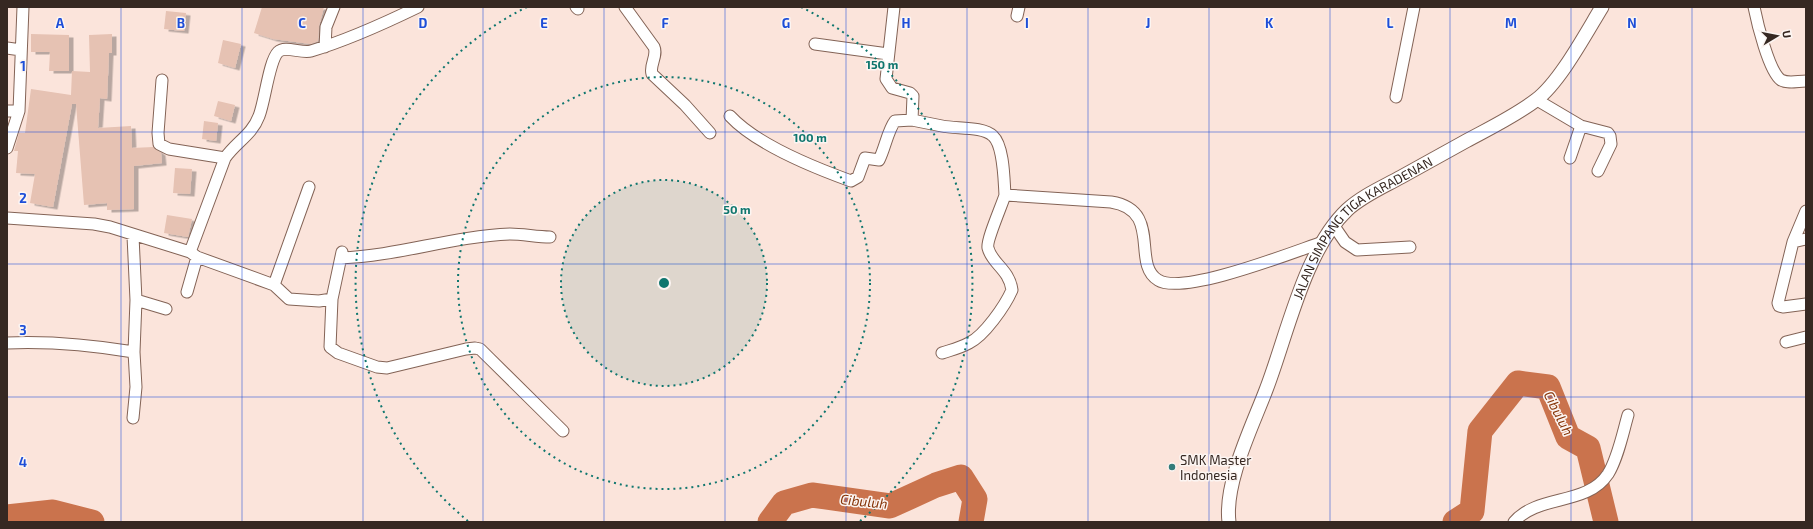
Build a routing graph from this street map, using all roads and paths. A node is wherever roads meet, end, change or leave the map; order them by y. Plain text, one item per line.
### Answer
1 (23, 7) edge
2 (334, 7) edge
3 (418, 7) edge
4 (625, 7) edge
5 (894, 7) edge
6 (1414, 7) edge
7 (1602, 7) edge
8 (1754, 7) edge
9 (815, 44) dead end
10 (325, 47) junction
11 (7, 48) edge
12 (21, 50) junction
13 (888, 54) junction
14 (162, 80) dead end
15 (1806, 81) edge
16 (1396, 97) dead end
17 (1537, 100) junction
18 (7, 111) edge
19 (19, 111) junction
20 (730, 116) dead end
21 (912, 120) junction
22 (1581, 126) junction
23 (710, 133) dead end
24 (7, 148) edge
25 (225, 158) junction
26 (1570, 158) dead end
27 (1598, 171) dead end
28 (309, 187) dead end
29 (1005, 196) junction
30 (1806, 211) edge
31 (7, 218) edge
32 (1334, 226) junction
33 (133, 236) junction
34 (550, 237) dead end
35 (1806, 239) edge
36 (1323, 242) junction
37 (1793, 242) junction
38 (1410, 247) dead end
39 (193, 254) junction
40 (274, 285) junction
41 (187, 292) dead end
42 (332, 299) junction
43 (136, 300) junction
44 (1806, 304) edge
45 (166, 308) dead end
46 (1806, 338) edge
47 (1786, 342) dead end
48 (7, 343) edge
49 (134, 352) junction
50 (942, 352) dead end
51 (1628, 415) dead end
52 (133, 418) dead end
53 (563, 431) dead end
54 (1229, 522) edge
55 (1514, 522) edge

1 - 12 street
2 - 10 street
3 - 10 street
4 - 23 street
5 - 13 street
6 - 16 street
7 - 17 street, JALAN SIMPANG TIGA KARADENAN
8 - 15 street
9 - 13 street
10 - 25 street
11 - 12 street
12 - 19 street
13 - 21 street
14 - 25 street
17 - 22 street
17 - 32 street, JALAN SIMPANG TIGA KARADENAN
18 - 19 street
19 - 24 street
20 - 21 street
21 - 29 street
22 - 26 street
22 - 27 street
25 - 39 street
28 - 40 street
29 - 36 street
29 - 50 street
30 - 37 street
31 - 33 street
32 - 36 street, JALAN SIMPANG TIGA KARADENAN
32 - 38 street
33 - 39 street
33 - 43 street
34 - 42 street
35 - 37 street
36 - 54 street, JALAN SIMPANG TIGA KARADENAN
37 - 44 street
39 - 40 street
39 - 41 street
40 - 42 street
42 - 53 street
43 - 45 street
43 - 49 street
46 - 47 street
48 - 49 street
49 - 52 street
51 - 55 street

